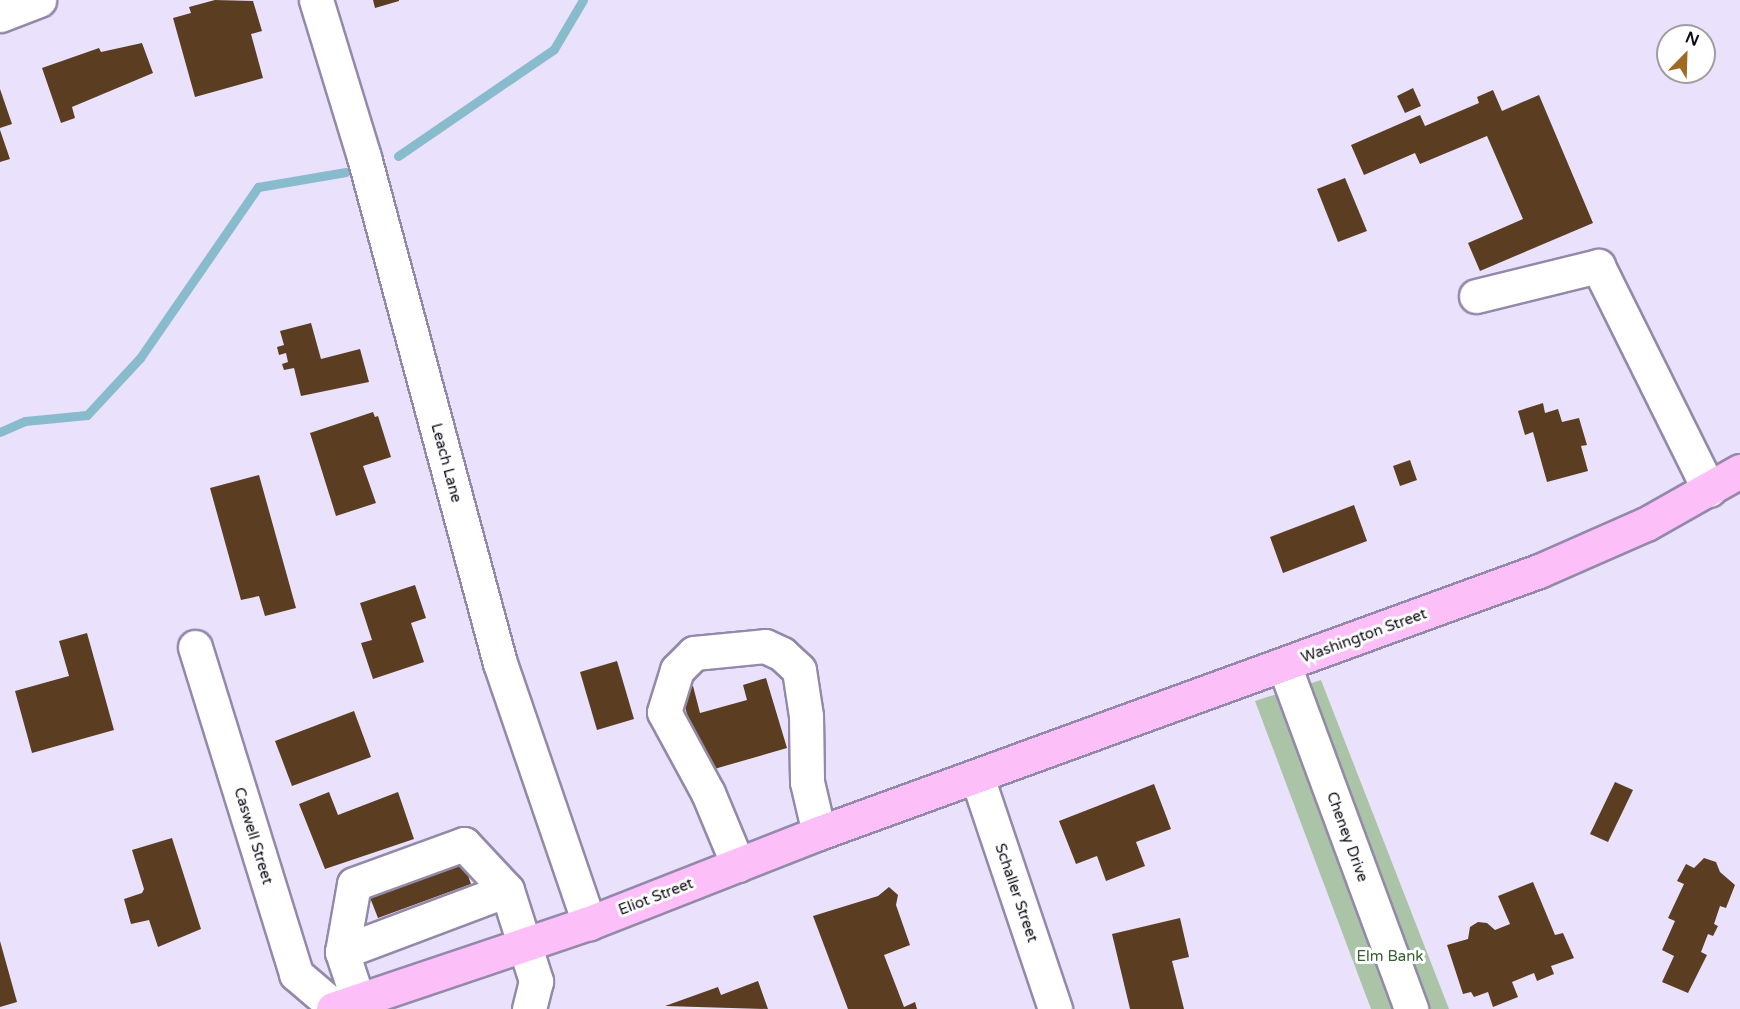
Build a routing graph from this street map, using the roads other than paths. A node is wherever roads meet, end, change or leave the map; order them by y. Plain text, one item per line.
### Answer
1 (39, 0) edge
2 (316, 0) edge
3 (0, 15) edge
4 (1476, 296) dead end
5 (1740, 471) edge
6 (1709, 490) junction
7 (195, 647) dead end
8 (1284, 665) junction
9 (977, 777) junction
10 (819, 833) junction
11 (738, 865) junction
12 (507, 890) junction
13 (589, 923) junction
14 (526, 944) junction
15 (342, 952) junction
16 (341, 1007) edge
17 (529, 1009) edge
18 (1055, 1009) edge
19 (1411, 1009) edge

1 - 3 street
2 - 13 street, Leach Lane
4 - 6 street
5 - 6 main road, Washington Street
6 - 8 main road, Washington Street
7 - 16 street, Caswell Street
8 - 9 main road, Washington Street
8 - 19 street, Cheney Drive
9 - 10 main road, Eliot Street
9 - 18 street, Schaller Street
10 - 11 main road, Eliot Street
10 - 11 street
11 - 13 main road, Eliot Street
12 - 14 street
12 - 15 street
12 - 15 street
13 - 14 main road, Eliot Street
14 - 16 main road, Eliot Street
14 - 17 street
15 - 16 street

